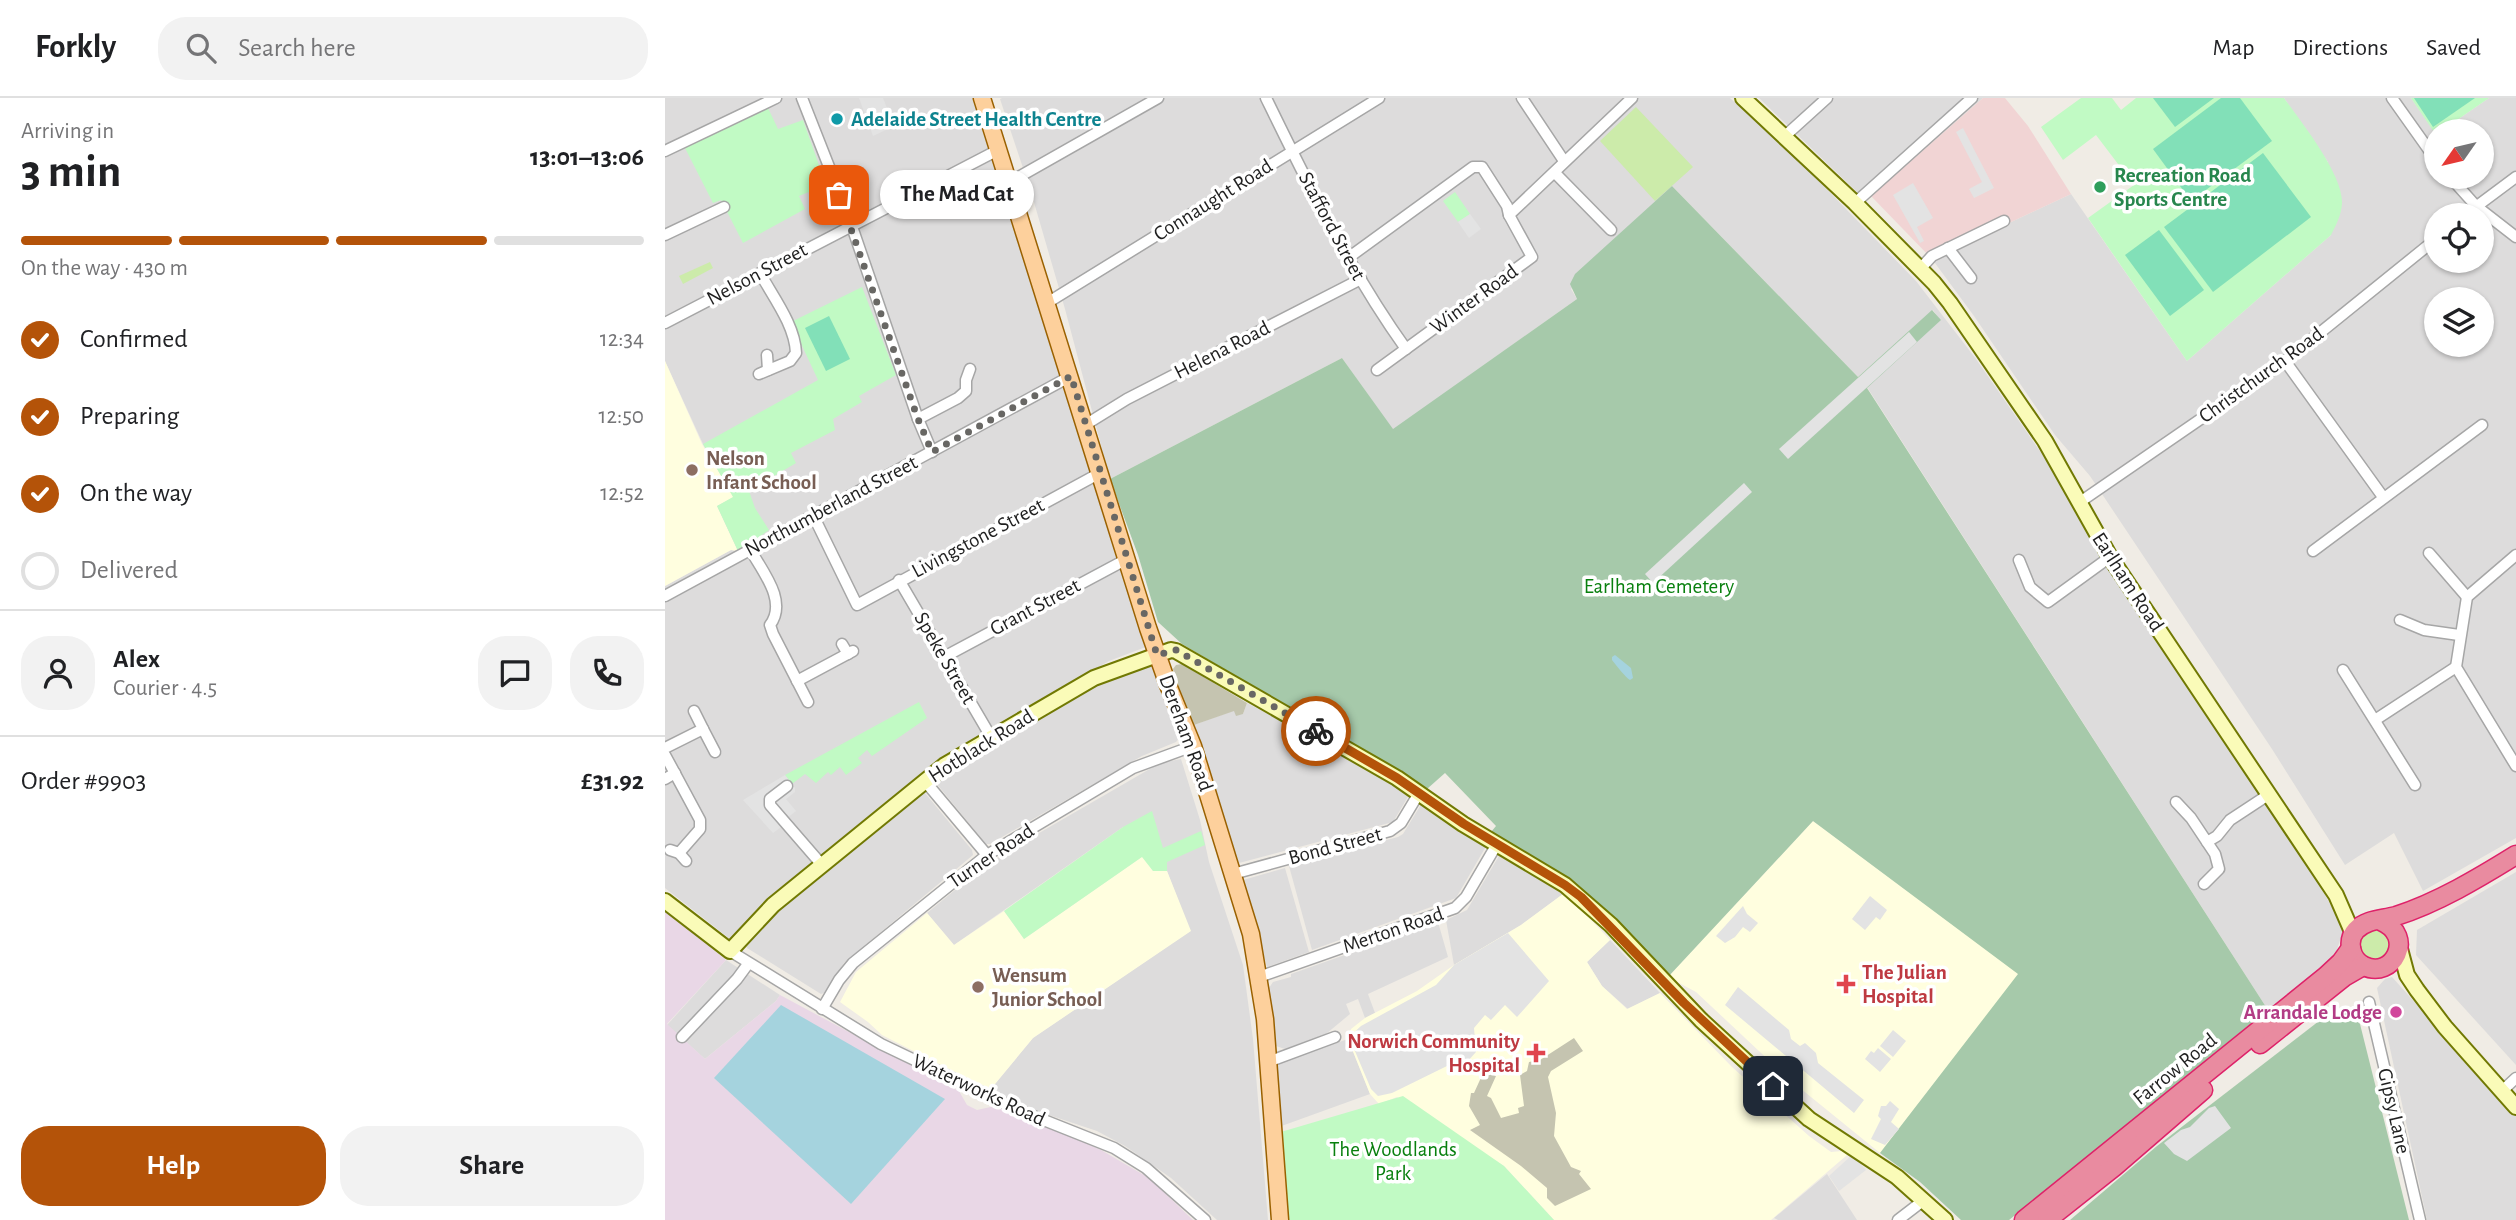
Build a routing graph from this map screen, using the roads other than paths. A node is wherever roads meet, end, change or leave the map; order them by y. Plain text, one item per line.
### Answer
1 (776, 98) edge
2 (802, 98) edge
3 (982, 98) edge
4 (1158, 98) edge
5 (1266, 98) edge
6 (1379, 98) edge
7 (1523, 98) edge
8 (1632, 98) edge
9 (1743, 98) edge
10 (1827, 98) edge
11 (1972, 98) edge
12 (2392, 98) edge
13 (1785, 136) junction
14 (2424, 143) edge
15 (1000, 149) junction
16 (665, 151) edge
17 (1292, 151) junction
18 (1564, 161) junction
19 (1555, 173) junction
20 (2516, 177) edge
21 (1010, 182) junction
22 (2460, 189) edge
23 (1855, 203) junction
24 (2473, 203) edge
25 (2480, 203) edge
26 (724, 206) dead end
27 (1509, 215) junction
28 (2004, 220) dead end
29 (2494, 220) edge
30 (851, 225) junction
31 (1611, 230) dead end
32 (665, 235) edge
33 (2516, 237) edge
34 (1948, 248) junction
35 (2424, 249) edge
36 (1348, 258) junction
37 (1920, 269) junction
38 (760, 273) junction
39 (1971, 278) dead end
40 (1361, 279) junction
41 (1047, 303) junction
42 (665, 323) edge
43 (1406, 349) junction
44 (767, 355) dead end
45 (2285, 361) junction
46 (970, 369) dead end
47 (1377, 370) dead end
48 (1071, 376) junction
49 (918, 419) junction
50 (1085, 425) junction
51 (2482, 425) dead end
52 (932, 452) junction
53 (1100, 473) junction
54 (2383, 497) junction
55 (2080, 502) junction
56 (813, 515) junction
57 (750, 550) junction
58 (2313, 551) dead end
59 (2429, 553) dead end
60 (2516, 555) edge
61 (2111, 557) junction
62 (1127, 559) junction
63 (2019, 560) dead end
64 (899, 580) junction
65 (665, 596) edge
66 (2467, 597) junction
67 (2400, 620) dead end
68 (2459, 635) junction
69 (842, 644) dead end
70 (1157, 655) junction
71 (944, 657) junction
72 (2456, 667) junction
73 (2343, 670) dead end
74 (797, 681) junction
75 (808, 702) dead end
76 (694, 710) dead end
77 (2375, 720) junction
78 (703, 729) junction
79 (991, 737) junction
80 (1193, 746) junction
81 (665, 748) edge
82 (715, 752) dead end
83 (665, 755) edge
84 (2516, 766) edge
85 (670, 776) edge
86 (924, 780) junction
87 (2416, 785) dead end
88 (787, 786) dead end
89 (1419, 793) junction
90 (2268, 794) junction
91 (2176, 802) dead end
92 (2207, 842) junction
93 (1497, 844) junction
94 (678, 855) dead end
95 (987, 855) junction
96 (2516, 855) edge
97 (822, 865) junction
98 (1233, 874) junction
99 (2204, 884) dead end
100 (2455, 889) junction
101 (2336, 895) junction
102 (665, 901) edge
103 (2376, 920) junction
104 (2352, 941) junction
105 (2399, 941) junction
106 (730, 951) junction
107 (748, 964) junction
108 (2363, 966) junction
109 (2382, 968) junction
110 (1259, 977) junction
111 (2417, 990) junction
112 (2369, 1002) dead end
113 (822, 1009) junction
114 (682, 1037) dead end
115 (1335, 1037) dead end
116 (1268, 1062) junction
117 (2516, 1078) edge
118 (2502, 1091) junction
119 (2516, 1107) edge
120 (1924, 1200) junction
121 (1205, 1220) edge
122 (1280, 1220) edge
123 (1898, 1220) edge
124 (1945, 1220) edge
125 (2024, 1220) edge
126 (2047, 1220) edge
127 (2420, 1220) edge

1 - 16 street
2 - 30 street
3 - 15 main road, Dereham Road
4 - 21 street
5 - 17 street, Stafford Street
6 - 17 street, Connaught Road
7 - 18 street
8 - 18 street
9 - 13 street, Earlham Road
10 - 13 street
11 - 23 street
12 - 14 street
13 - 23 street, Earlham Road
15 - 21 main road, Dereham Road
15 - 30 street, Nelson Street
17 - 36 street, Stafford Street
17 - 41 street, Connaught Road
18 - 19 street
19 - 27 street
19 - 31 street
20 - 25 street
21 - 41 main road, Dereham Road
22 - 24 street
23 - 37 street, Earlham Road
26 - 32 street
27 - 36 street
27 - 43 street, Winter Road
28 - 34 street
29 - 33 street
30 - 38 street, Nelson Street
30 - 49 street
34 - 37 street
34 - 39 street
35 - 45 street, Christchurch Road
36 - 40 street, Stafford Street
37 - 55 street, Earlham Road
38 - 42 street, Nelson Street
38 - 44 street
40 - 43 street, Stafford Street
40 - 50 street, Helena Road
41 - 48 main road, Dereham Road
43 - 47 street, Winter Road
45 - 54 street
45 - 55 street, Christchurch Road
46 - 49 street
48 - 50 main road, Dereham Road
48 - 52 street, Northumberland Street
49 - 52 street
50 - 53 main road, Dereham Road
51 - 54 street
52 - 56 street, Northumberland Street
53 - 62 main road, Dereham Road
53 - 64 street, Livingstone Street
54 - 58 street
55 - 61 street, Earlham Road
56 - 57 street, Northumberland Street
56 - 64 street, Livingstone Street
57 - 65 street, Northumberland Street
57 - 74 street
59 - 66 street
60 - 66 street
61 - 63 street
61 - 90 street, Earlham Road
62 - 70 main road, Dereham Road
62 - 71 street, Grant Street
64 - 71 street, Speke Street
66 - 68 street
67 - 68 street
68 - 72 street
69 - 74 street
70 - 79 street, Hotblack Road
70 - 80 main road, Dereham Road
70 - 89 street
71 - 79 street, Speke Street
72 - 77 street
72 - 84 street
73 - 77 street
74 - 75 street
76 - 78 street
77 - 87 street
78 - 81 street
78 - 82 street
79 - 86 street, Hotblack Road
80 - 95 street, Turner Road
80 - 98 main road, Dereham Road
83 - 85 street
85 - 94 street
86 - 95 street
86 - 97 street, Hotblack Road
88 - 97 street
89 - 93 street
89 - 98 street, Bond Street
90 - 92 street
90 - 101 street, Earlham Road
91 - 92 street
92 - 99 street
93 - 110 street, Merton Road
93 - 120 street
95 - 113 street, Turner Road
96 - 100 highway
97 - 106 street, Hotblack Road
98 - 110 main road, Dereham Road
100 - 103 highway
100 - 105 highway
101 - 103 street, Earlham Road
101 - 104 street, Earlham Road
102 - 106 street, Waterworks Road
103 - 104 highway
103 - 105 highway
104 - 108 highway
104 - 125 highway, Farrow Road
105 - 109 highway
105 - 111 street
106 - 107 street, Waterworks Road
107 - 113 street, Waterworks Road
107 - 114 street
108 - 109 highway
108 - 126 highway, Farrow Road
109 - 111 street
110 - 116 main road, Dereham Road
111 - 118 street
112 - 127 street, Gipsy Lane
113 - 121 street, Waterworks Road
115 - 116 street
116 - 122 main road, Dereham Road
117 - 118 street
118 - 119 street
120 - 123 street
120 - 124 street

